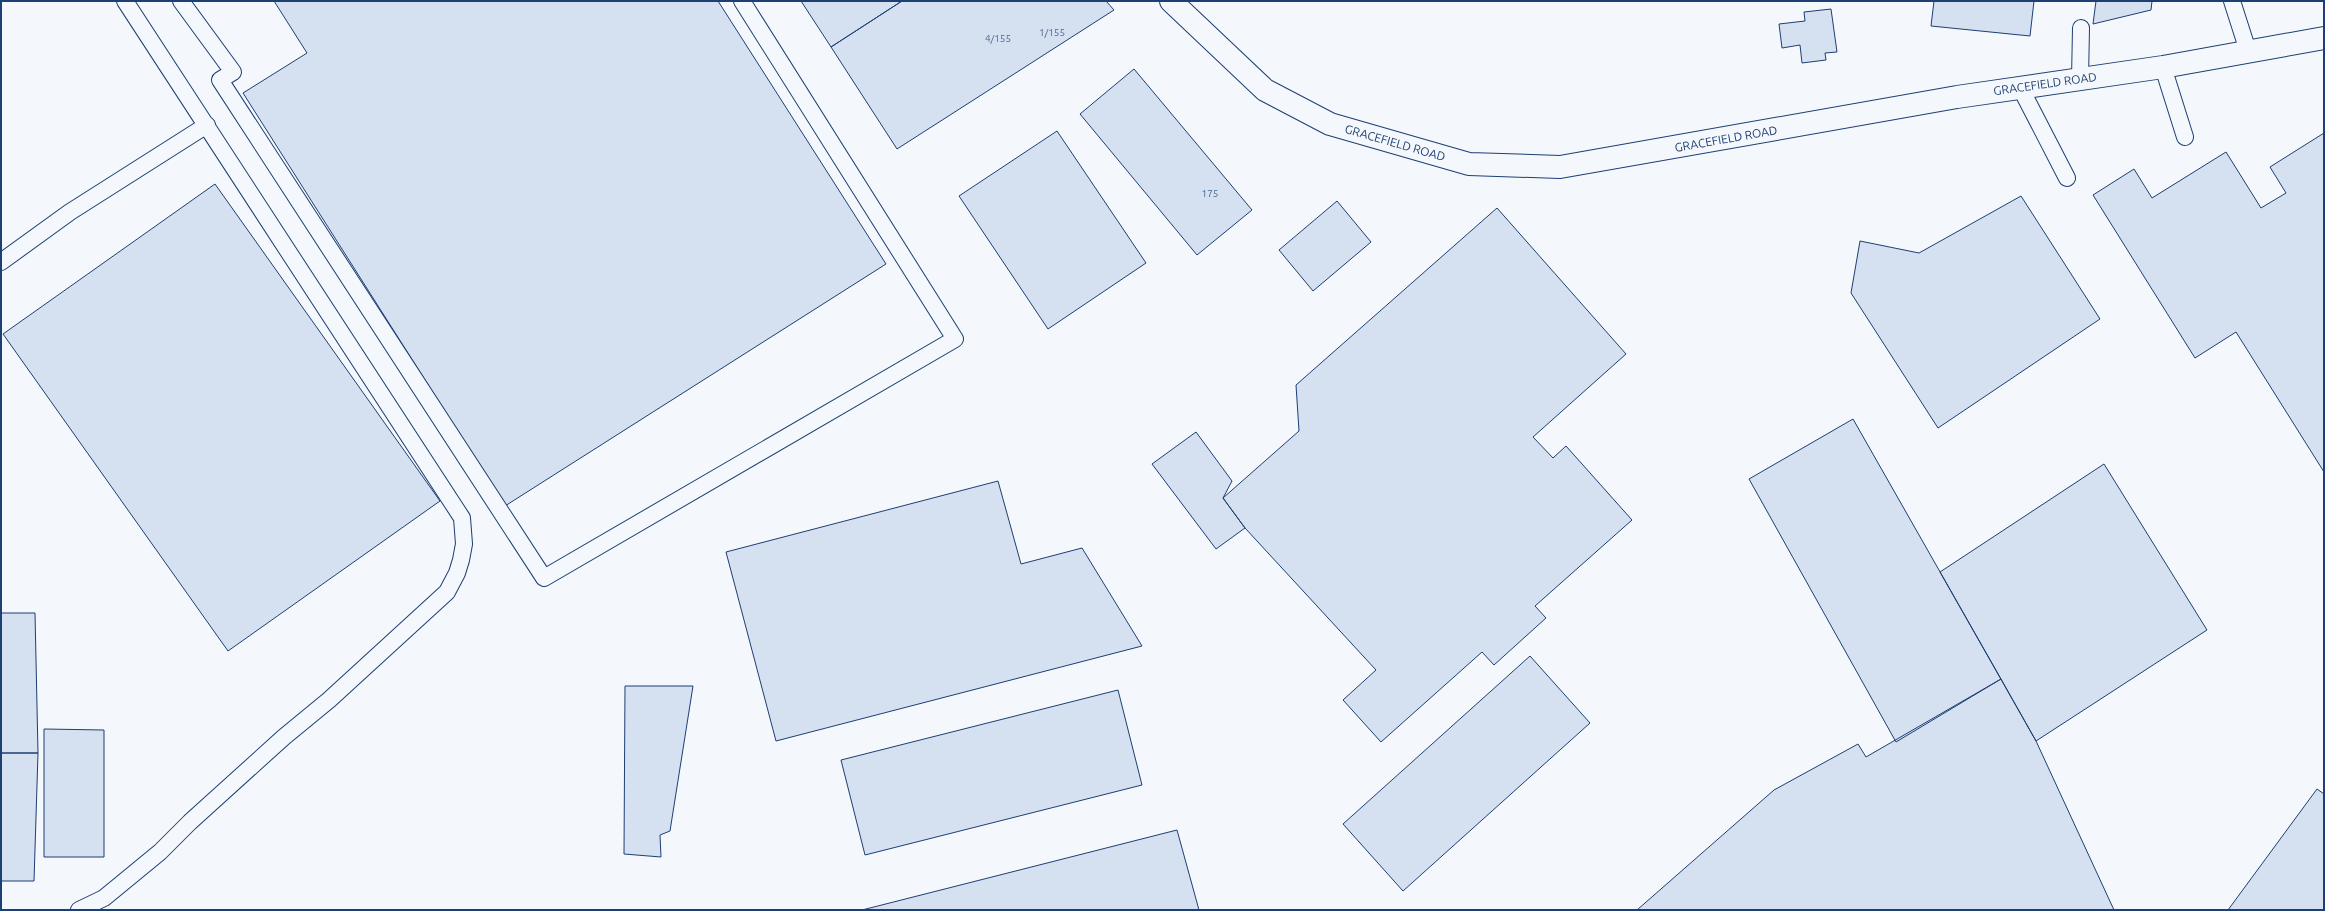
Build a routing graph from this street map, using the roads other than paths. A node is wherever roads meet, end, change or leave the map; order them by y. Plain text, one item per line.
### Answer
1 (125, 1) edge
2 (181, 1) edge
3 (742, 1) edge
4 (1171, 1) edge
5 (2232, 1) edge
6 (2081, 28) dead end
7 (2324, 38) edge
8 (2248, 51) junction
9 (2163, 66) junction
10 (2080, 79) junction
11 (2020, 87) junction
12 (207, 125) junction
13 (2185, 137) dead end
14 (2067, 178) dead end
15 (1, 262) edge
16 (79, 910) edge

1 - 12 lane
2 - 3 lane
4 - 11 street, GRACEFIELD ROAD
5 - 8 lane
6 - 10 lane
7 - 8 street, GRACEFIELD ROAD
8 - 9 street, GRACEFIELD ROAD
9 - 10 street, GRACEFIELD ROAD
9 - 13 lane
10 - 11 street, GRACEFIELD ROAD
11 - 14 lane
12 - 15 lane
12 - 16 lane

